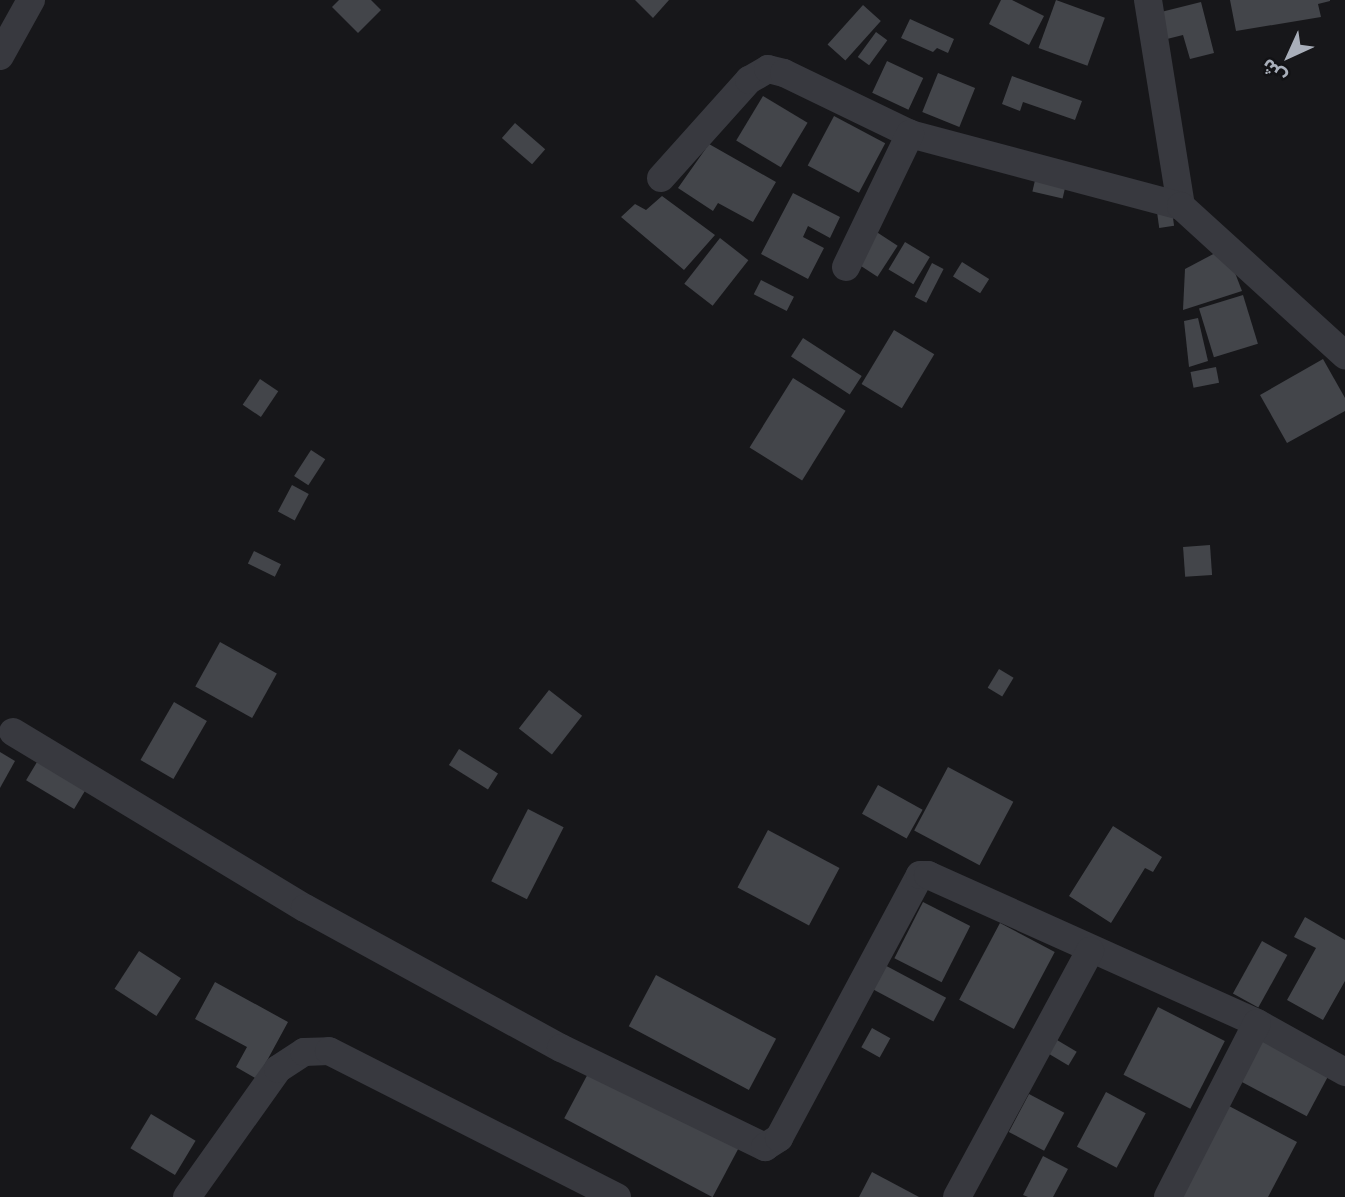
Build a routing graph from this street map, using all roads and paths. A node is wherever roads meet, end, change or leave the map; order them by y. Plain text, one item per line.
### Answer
1 (31, 0) edge
2 (1148, 0) edge
3 (0, 56) edge
4 (910, 134) junction
5 (661, 178) dead end
6 (1181, 206) junction
7 (845, 267) dead end
8 (1345, 355) edge
9 (13, 732) dead end
10 (1090, 951) junction
11 (1257, 1023) junction
12 (1345, 1072) edge
13 (187, 1197) edge
14 (617, 1197) edge
15 (957, 1197) edge
16 (1168, 1197) edge

1 - 3 street
2 - 6 street
4 - 5 street
4 - 6 street
4 - 7 street
6 - 8 street
9 - 10 street
10 - 11 street
10 - 15 street
11 - 12 street
11 - 16 street
13 - 14 street

